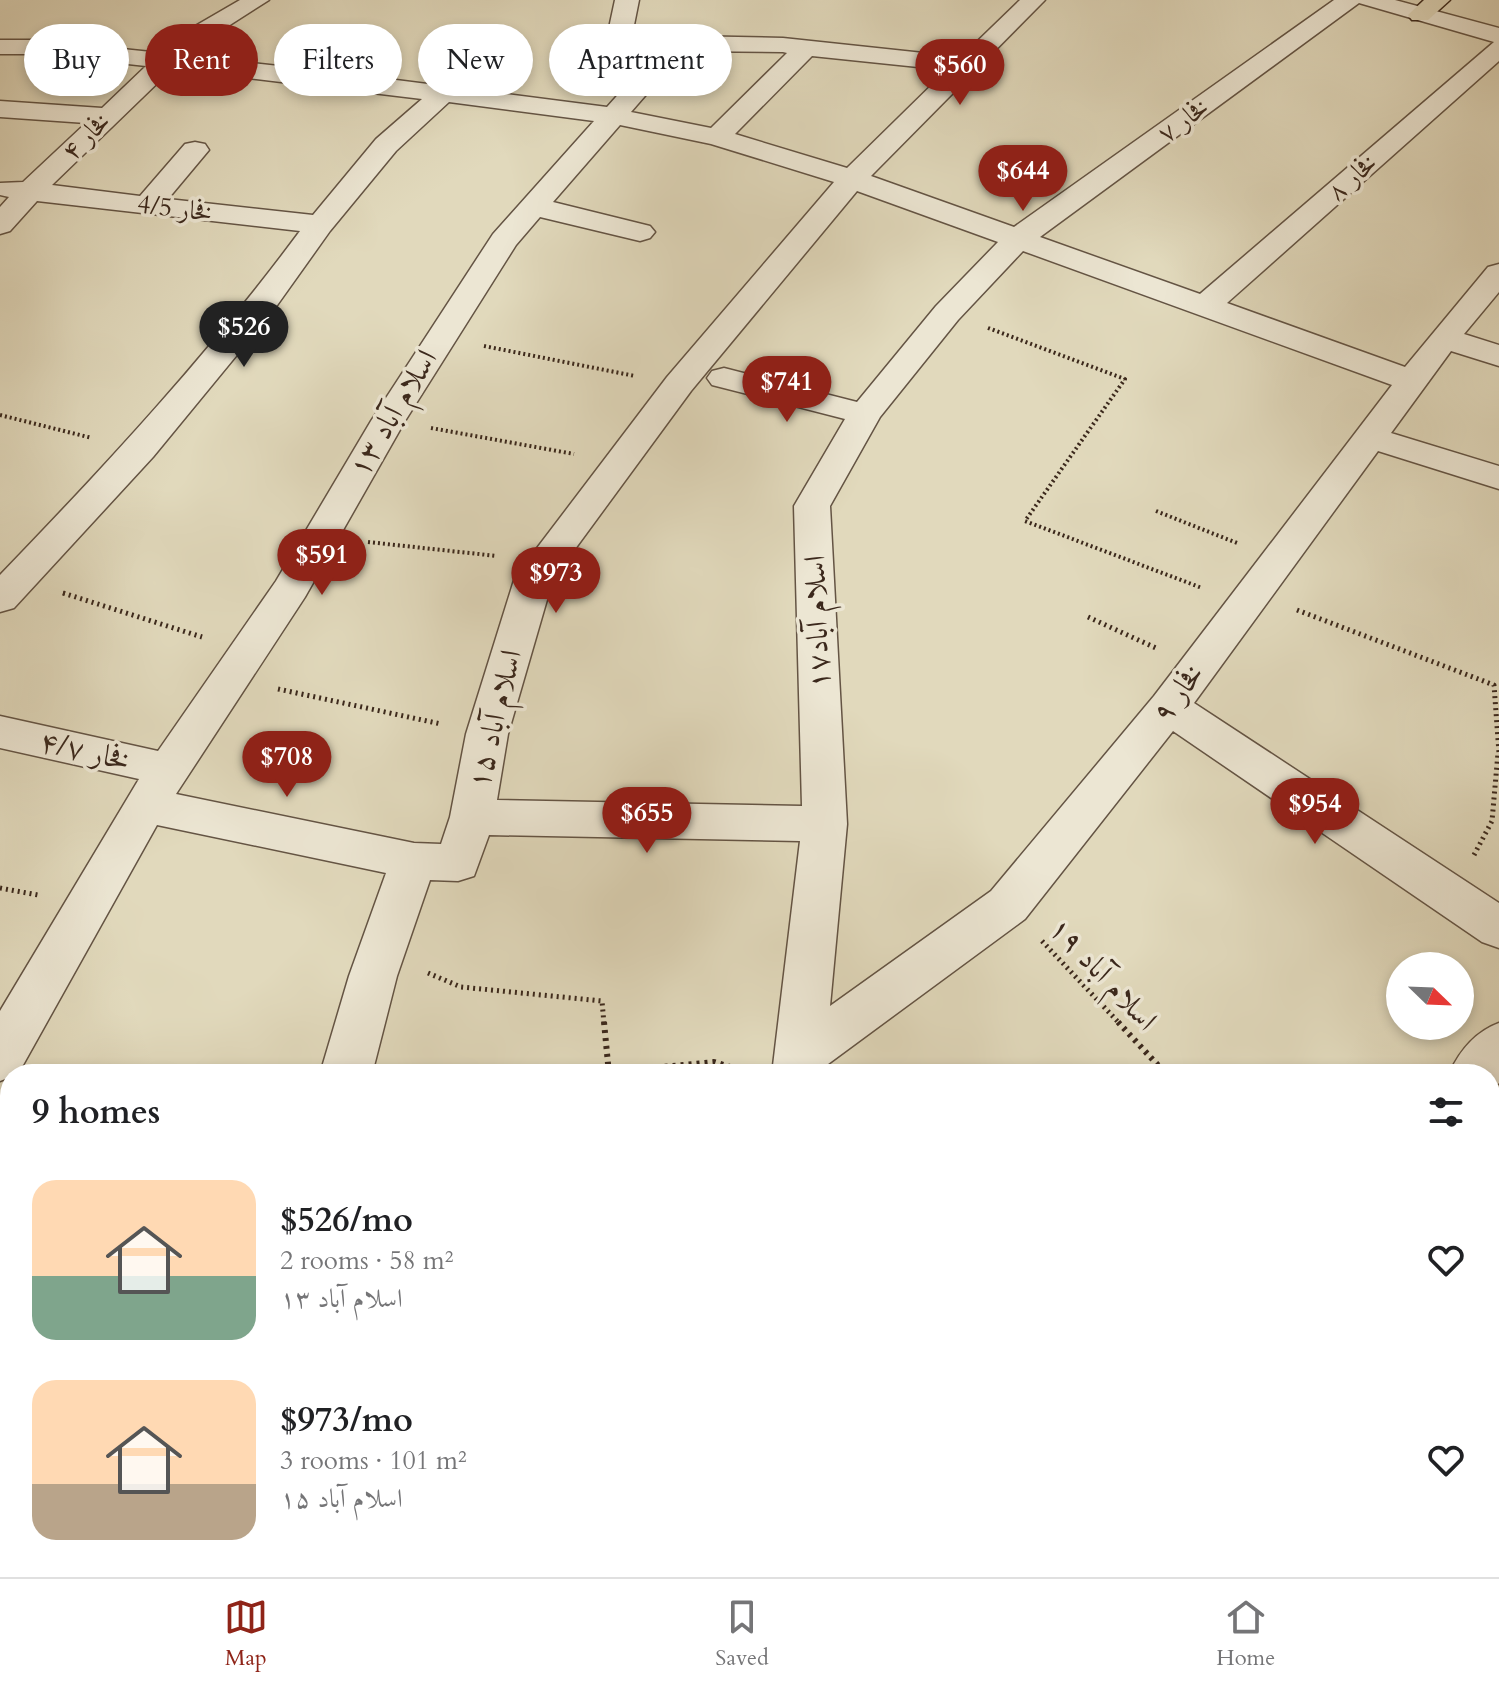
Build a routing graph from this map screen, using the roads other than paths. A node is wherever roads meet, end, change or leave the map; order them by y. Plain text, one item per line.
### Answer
1 (257, 0) edge
2 (627, 0) edge
3 (1033, 0) edge
4 (1349, 0) edge
5 (1369, 0) edge
6 (1429, 8) edge
7 (216, 24) edge
8 (622, 24) edge
9 (1499, 36) edge
10 (732, 46) edge
11 (0, 47) edge
12 (806, 48) junction
13 (1499, 48) edge
14 (145, 61) edge
15 (966, 65) junction
16 (145, 80) edge
17 (441, 96) edge
18 (450, 96) edge
19 (631, 96) edge
20 (0, 109) edge
21 (106, 116) junction
22 (614, 116) junction
23 (717, 137) junction
24 (195, 150) dead end
25 (852, 179) junction
26 (0, 188) edge
27 (30, 191) junction
28 (147, 205) junction
29 (532, 206) junction
30 (0, 225) edge
31 (320, 225) junction
32 (640, 232) dead end
33 (1017, 239) junction
34 (1499, 273) edge
35 (1205, 306) junction
36 (1444, 338) junction
37 (1499, 356) edge
38 (724, 378) dead end
39 (1412, 381) junction
40 (865, 414) junction
41 (1369, 437) junction
42 (1499, 478) edge
43 (9, 589) edge
44 (1169, 707) junction
45 (0, 732) edge
46 (158, 788) junction
47 (472, 817) junction
48 (825, 824) junction
49 (414, 861) junction
50 (1499, 928) edge
51 (1499, 1045) edge
52 (0, 1058) edge
53 (349, 1064) edge
54 (799, 1064) edge
55 (800, 1064) edge
56 (1483, 1064) edge

1 - 7 street, فخار ۴
2 - 8 street
3 - 15 street, اسلام آباد ۱۵
4 - 33 street, فخار ۷
5 - 6 street
6 - 9 street
10 - 12 street
11 - 14 street
12 - 15 street
12 - 23 street
13 - 35 street, فخار ۸
15 - 25 street, اسلام آباد ۱۵
16 - 21 street, فخار ۴
17 - 31 street
18 - 22 street
19 - 22 street, اسلام آباد ۱۳
20 - 21 street
21 - 27 street, فخار ۴
22 - 23 street
22 - 29 street, اسلام آباد ۱۳
23 - 25 street
24 - 28 street
25 - 33 street
25 - 47 street, اسلام آباد ۱۵
26 - 27 street, فخار 4/5
27 - 28 street, فخار 4/5
27 - 30 street, فخار ۴
28 - 31 street, فخار 4/5
29 - 32 street
29 - 46 street, اسلام آباد ۱۳
31 - 43 street
33 - 35 street
33 - 40 street, اسلام آباد۱۷
34 - 36 street, فخار ۹
35 - 39 street
36 - 37 street
36 - 39 street, فخار ۹
38 - 40 street
39 - 41 street, فخار ۹
40 - 48 street, اسلام آباد۱۷
41 - 42 street
41 - 44 street, فخار ۹
44 - 50 street
44 - 55 street, فخار ۹
45 - 46 street, فخار ۴/۷
46 - 49 street, فخار ۴/۷
46 - 52 street, اسلام آباد ۱۳
47 - 48 street
47 - 49 street, اسلام آباد ۱۵
48 - 54 street, اسلام آباد۱۷
49 - 53 street
51 - 56 street

